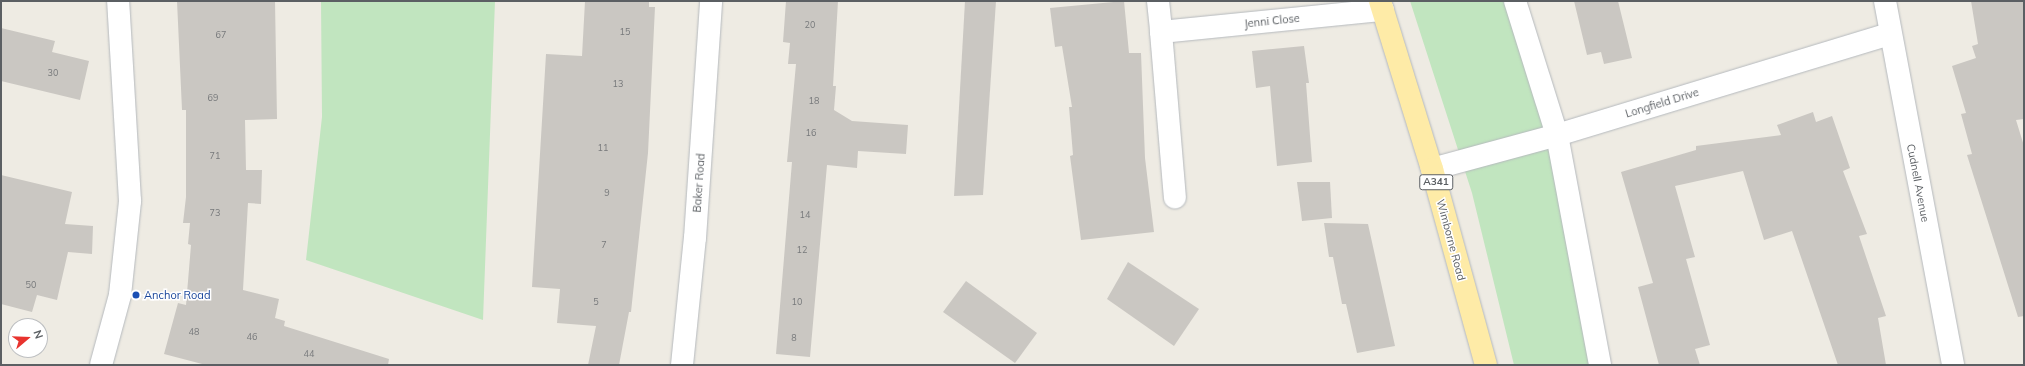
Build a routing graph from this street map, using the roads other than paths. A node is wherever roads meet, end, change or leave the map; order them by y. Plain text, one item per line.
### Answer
1 (118, 1) edge
2 (711, 1) edge
3 (1158, 1) edge
4 (1516, 1) edge
5 (1885, 1) edge
6 (1381, 6) edge
7 (1161, 32) junction
8 (1890, 34) junction
9 (1557, 135) junction
10 (1432, 169) junction
11 (1175, 197) dead end
12 (101, 365) edge
13 (682, 365) edge
14 (1486, 365) edge
15 (1600, 365) edge
16 (1953, 365) edge

1 - 12 street
2 - 13 street, Baker Road
3 - 7 street
4 - 9 street
5 - 8 street, Cudnell Avenue
6 - 7 street, Jenni Close
6 - 10 main road, Wimborne Road / A341
7 - 11 street
8 - 9 street, Longfield Drive
8 - 16 street, Cudnell Avenue
9 - 10 street, Longfield Drive
9 - 15 street
10 - 14 main road, Wimborne Road / A341

